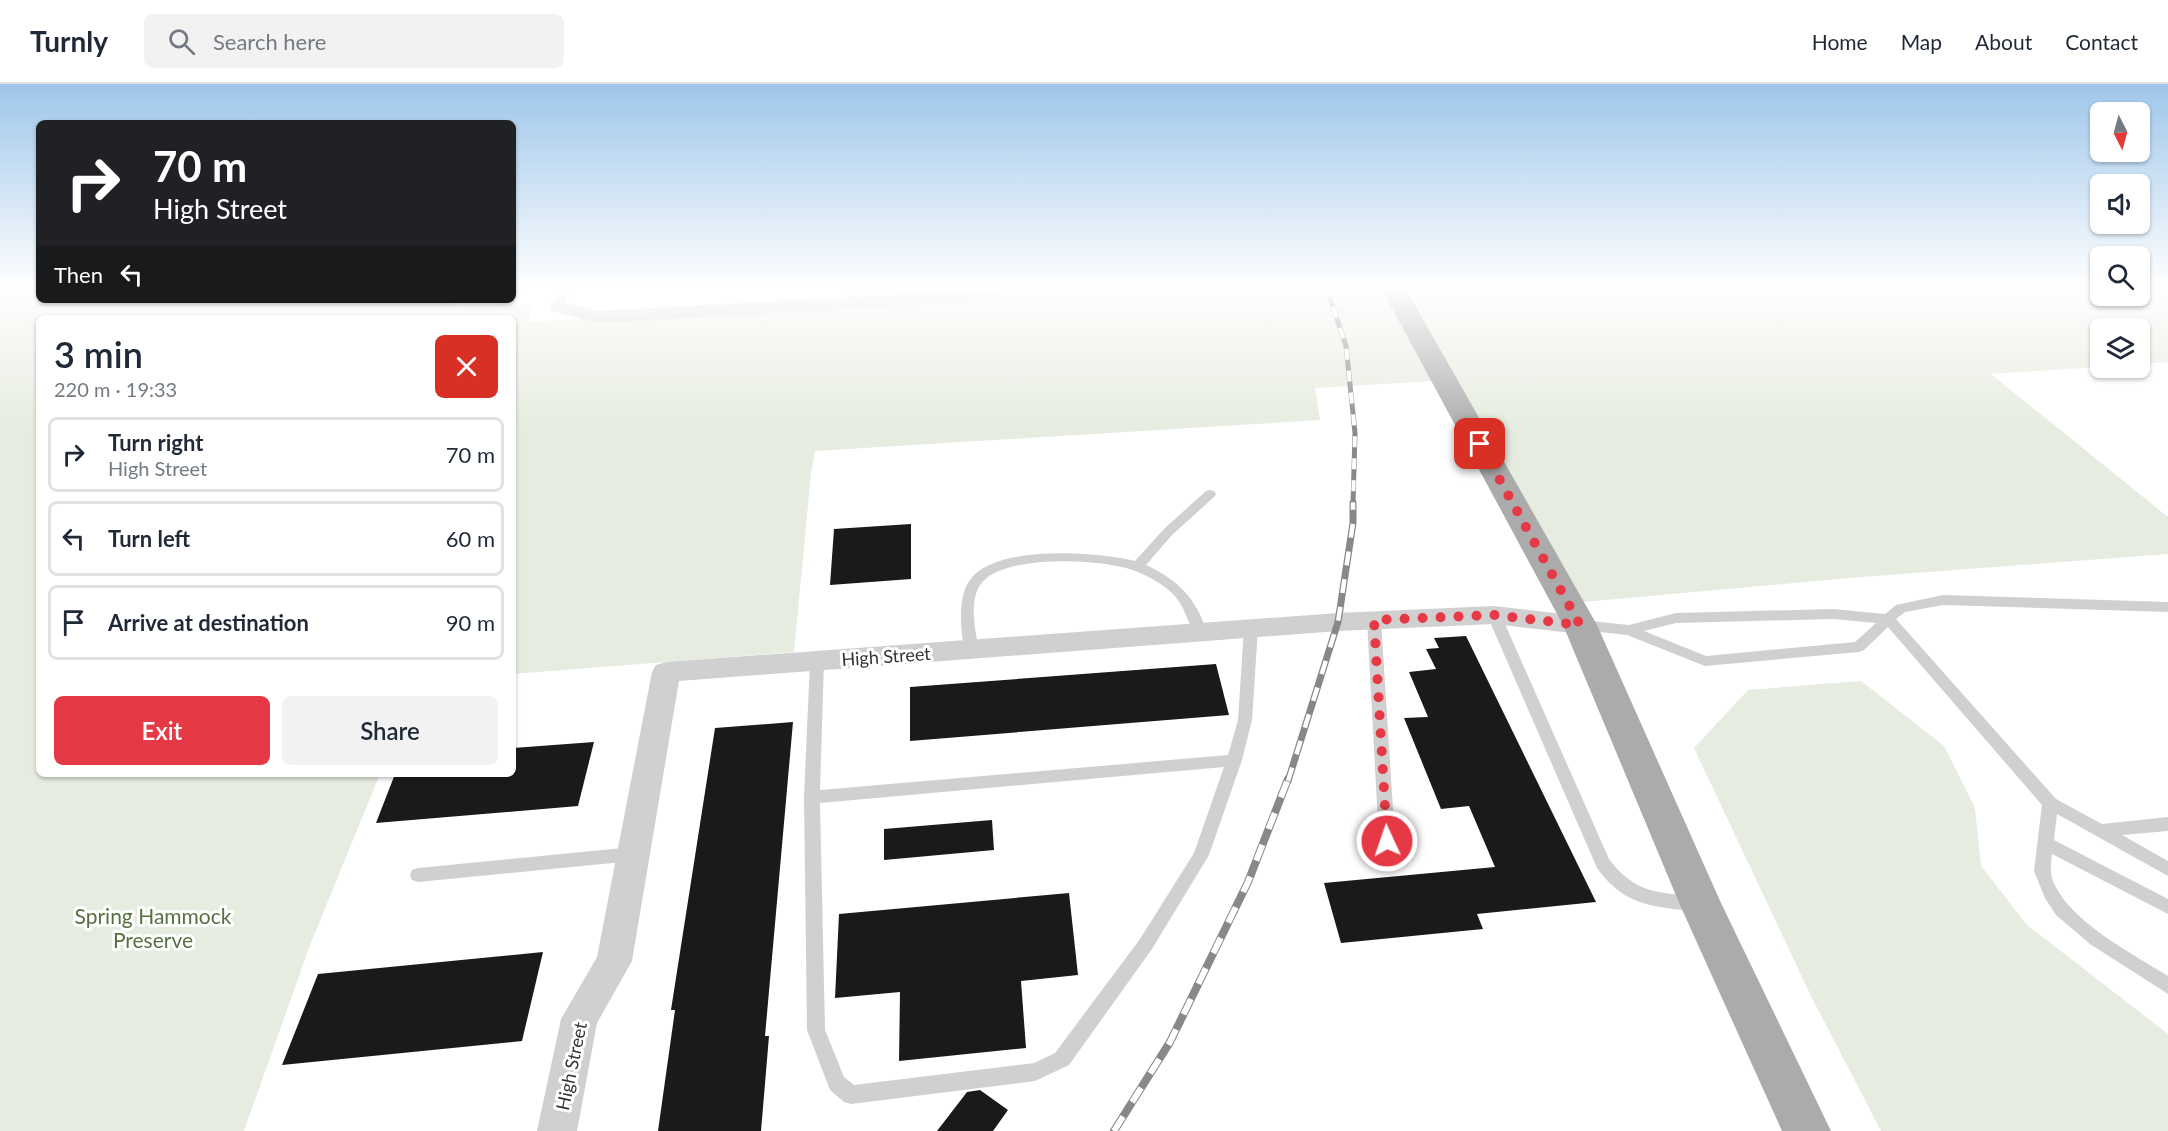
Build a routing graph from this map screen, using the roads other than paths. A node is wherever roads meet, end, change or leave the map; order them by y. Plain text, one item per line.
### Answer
1 (1419, 335) edge
2 (1210, 494) dead end
3 (1137, 567) junction
4 (2168, 608) edge
5 (1494, 615) junction
6 (1888, 619) junction
7 (1374, 620) junction
8 (1580, 625) junction
9 (1251, 628) junction
10 (1629, 630) junction
11 (1200, 632) junction
12 (972, 649) junction
13 (817, 661) junction
14 (1234, 760) junction
15 (812, 797) junction
16 (2050, 803) junction
17 (2168, 824) edge
18 (2100, 831) junction
19 (1387, 841) dead end
20 (2047, 844) junction
21 (633, 854) junction
22 (2168, 869) edge
23 (418, 875) dead end
24 (1701, 904) junction
25 (2168, 907) edge
26 (2168, 986) edge
27 (557, 1131) edge
28 (1807, 1131) edge

1 - 8 main road
2 - 3 lane
3 - 11 lane
3 - 12 lane
4 - 6 lane
5 - 7 street, High Street
5 - 8 street, High Street
5 - 24 lane
6 - 10 lane
6 - 10 lane
6 - 16 lane
7 - 9 street, High Street
7 - 19 lane
8 - 10 lane
8 - 24 main road
9 - 11 street, High Street
9 - 14 lane
11 - 12 street, High Street
12 - 13 street, High Street
13 - 15 lane
13 - 21 street, High Street
14 - 15 lane
14 - 15 lane
16 - 18 lane
16 - 20 lane
17 - 18 lane
18 - 22 lane
20 - 25 lane
20 - 26 lane
21 - 23 lane
21 - 27 street, High Street
24 - 28 main road

